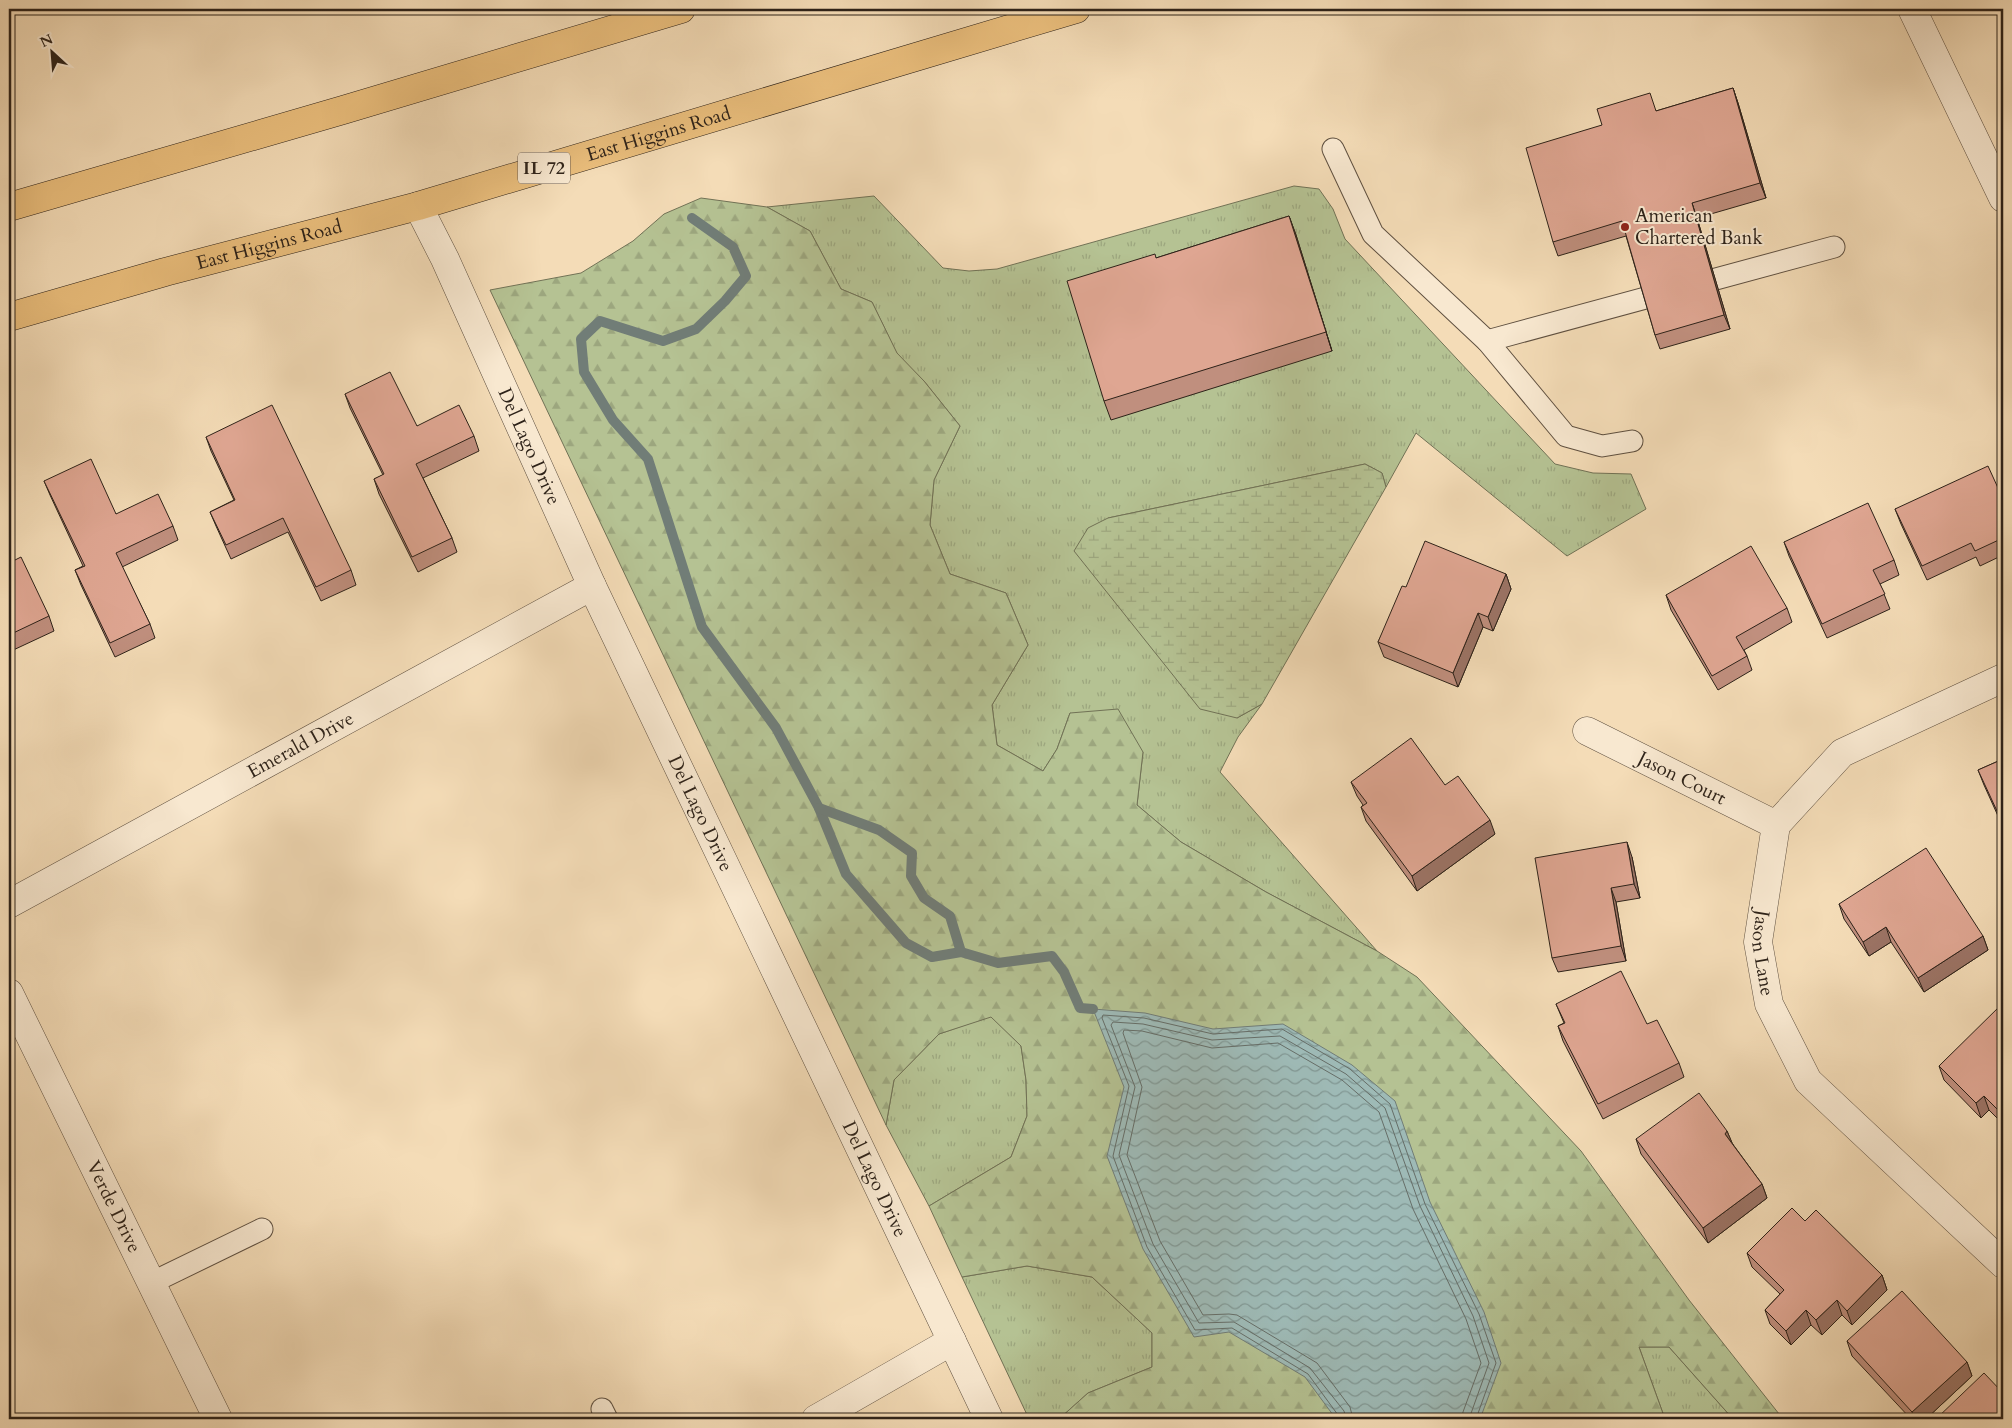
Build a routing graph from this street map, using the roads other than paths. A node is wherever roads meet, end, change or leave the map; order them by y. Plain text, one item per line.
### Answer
1 (681, 9) edge
2 (1076, 9) edge
3 (1912, 9) edge
4 (1333, 149) dead end
5 (2003, 198) edge
6 (418, 206) junction
7 (9, 207) edge
8 (1834, 247) dead end
9 (9, 317) edge
10 (1487, 341) junction
11 (1632, 441) dead end
12 (592, 586) junction
13 (2003, 678) edge
14 (1587, 731) dead end
15 (1776, 826) junction
16 (9, 904) edge
17 (9, 993) edge
18 (262, 1229) dead end
19 (2003, 1264) edge
20 (151, 1283) junction
21 (952, 1341) junction
22 (218, 1419) edge
23 (816, 1419) edge
24 (989, 1419) edge

1 - 7 main road
2 - 6 main road, East Higgins Road / IL 72
3 - 5 street
4 - 10 lane
6 - 9 main road, East Higgins Road / IL 72
6 - 12 street, Del Lago Drive
8 - 10 lane
10 - 11 lane
12 - 16 street, Emerald Drive
12 - 21 street, Del Lago Drive
13 - 15 street
14 - 15 street, Jason Court
15 - 19 street, Jason Lane
17 - 20 street, Verde Drive
18 - 20 lane
20 - 22 street, Verde Drive
21 - 23 street
21 - 24 street, Del Lago Drive

